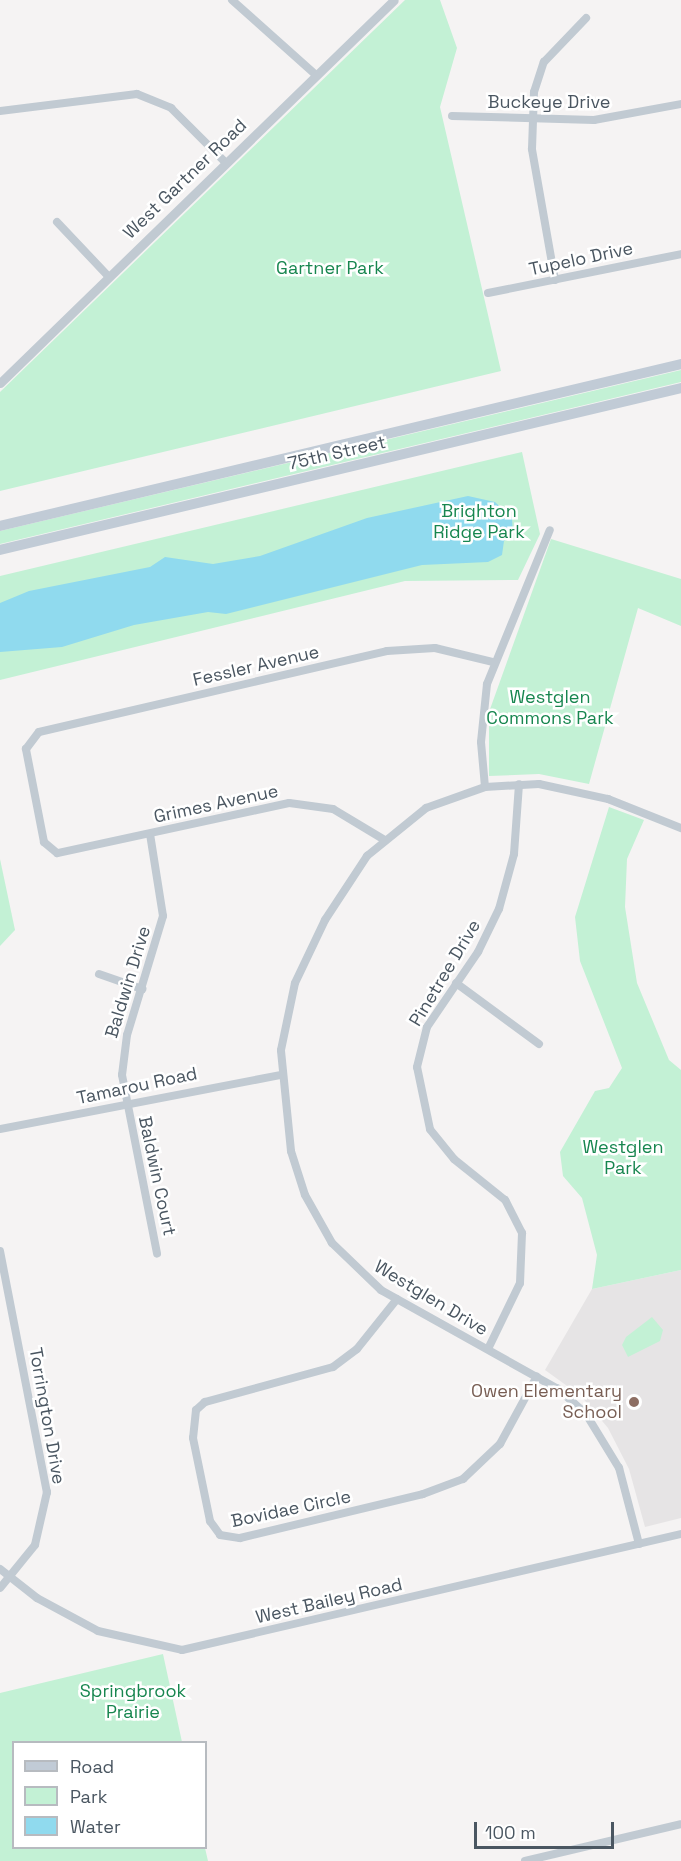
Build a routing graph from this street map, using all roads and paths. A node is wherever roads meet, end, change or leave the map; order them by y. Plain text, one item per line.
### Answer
1 (232, 0) edge
2 (394, 0) edge
3 (586, 18) dead end
4 (316, 75) junction
5 (681, 104) edge
6 (0, 111) edge
7 (452, 116) dead end
8 (532, 119) junction
9 (226, 163) junction
10 (57, 222) dead end
11 (681, 254) edge
12 (109, 277) junction
13 (555, 280) junction
14 (488, 293) dead end
15 (681, 364) edge
16 (0, 383) edge
17 (681, 388) edge
18 (0, 526) edge
19 (550, 530) dead end
20 (0, 550) edge
21 (493, 662) junction
22 (519, 784) junction
23 (485, 787) junction
24 (681, 828) edge
25 (150, 834) junction
26 (384, 839) junction
27 (49, 848) joint
28 (99, 974) dead end
29 (456, 983) junction
30 (142, 989) junction
31 (539, 1044) dead end
32 (280, 1075) junction
33 (126, 1103) junction
34 (0, 1129) edge
35 (0, 1251) edge
36 (158, 1254) dead end
37 (397, 1299) junction
38 (488, 1349) junction
39 (537, 1376) junction
40 (681, 1534) edge
41 (639, 1544) junction
42 (0, 1569) edge
43 (11, 1577) junction
44 (0, 1588) edge
45 (681, 1824) edge
46 (525, 1861) edge

1 - 4 street
2 - 4 street, West Gartner Road
3 - 8 street
4 - 9 street, West Gartner Road
5 - 8 street, Buckeye Drive
6 - 9 street
7 - 8 street, Buckeye Drive
8 - 13 street
9 - 12 street, West Gartner Road
10 - 12 street
11 - 13 street, Tupelo Drive
12 - 16 street, West Gartner Road
13 - 14 street, Tupelo Drive
15 - 18 main road, 75th Street
17 - 20 main road, 75th Street
19 - 21 street
21 - 23 street
21 - 27 street, Fessler Avenue
22 - 23 street, Westglen Drive
22 - 24 street, Westglen Drive
22 - 29 street, Pinetree Drive
23 - 26 street, Westglen Drive
25 - 26 street, Grimes Avenue
25 - 27 street, Grimes Avenue
25 - 30 street, Baldwin Drive
26 - 32 street, Westglen Drive
28 - 30 street
29 - 31 street
29 - 38 street, Pinetree Drive
30 - 33 street, Baldwin Drive
32 - 33 street, Tamarou Road
32 - 37 street, Westglen Drive
33 - 34 street, Tamarou Road
33 - 36 street, Baldwin Court
35 - 43 street, Torrington Drive
37 - 38 street, Westglen Drive
37 - 39 street, Bovidae Circle
38 - 39 street, Westglen Drive
39 - 41 street, Westglen Drive
40 - 41 street, West Bailey Road
41 - 43 street, West Bailey Road
42 - 43 street, West Bailey Road
43 - 44 street, Torrington Drive
45 - 46 street

